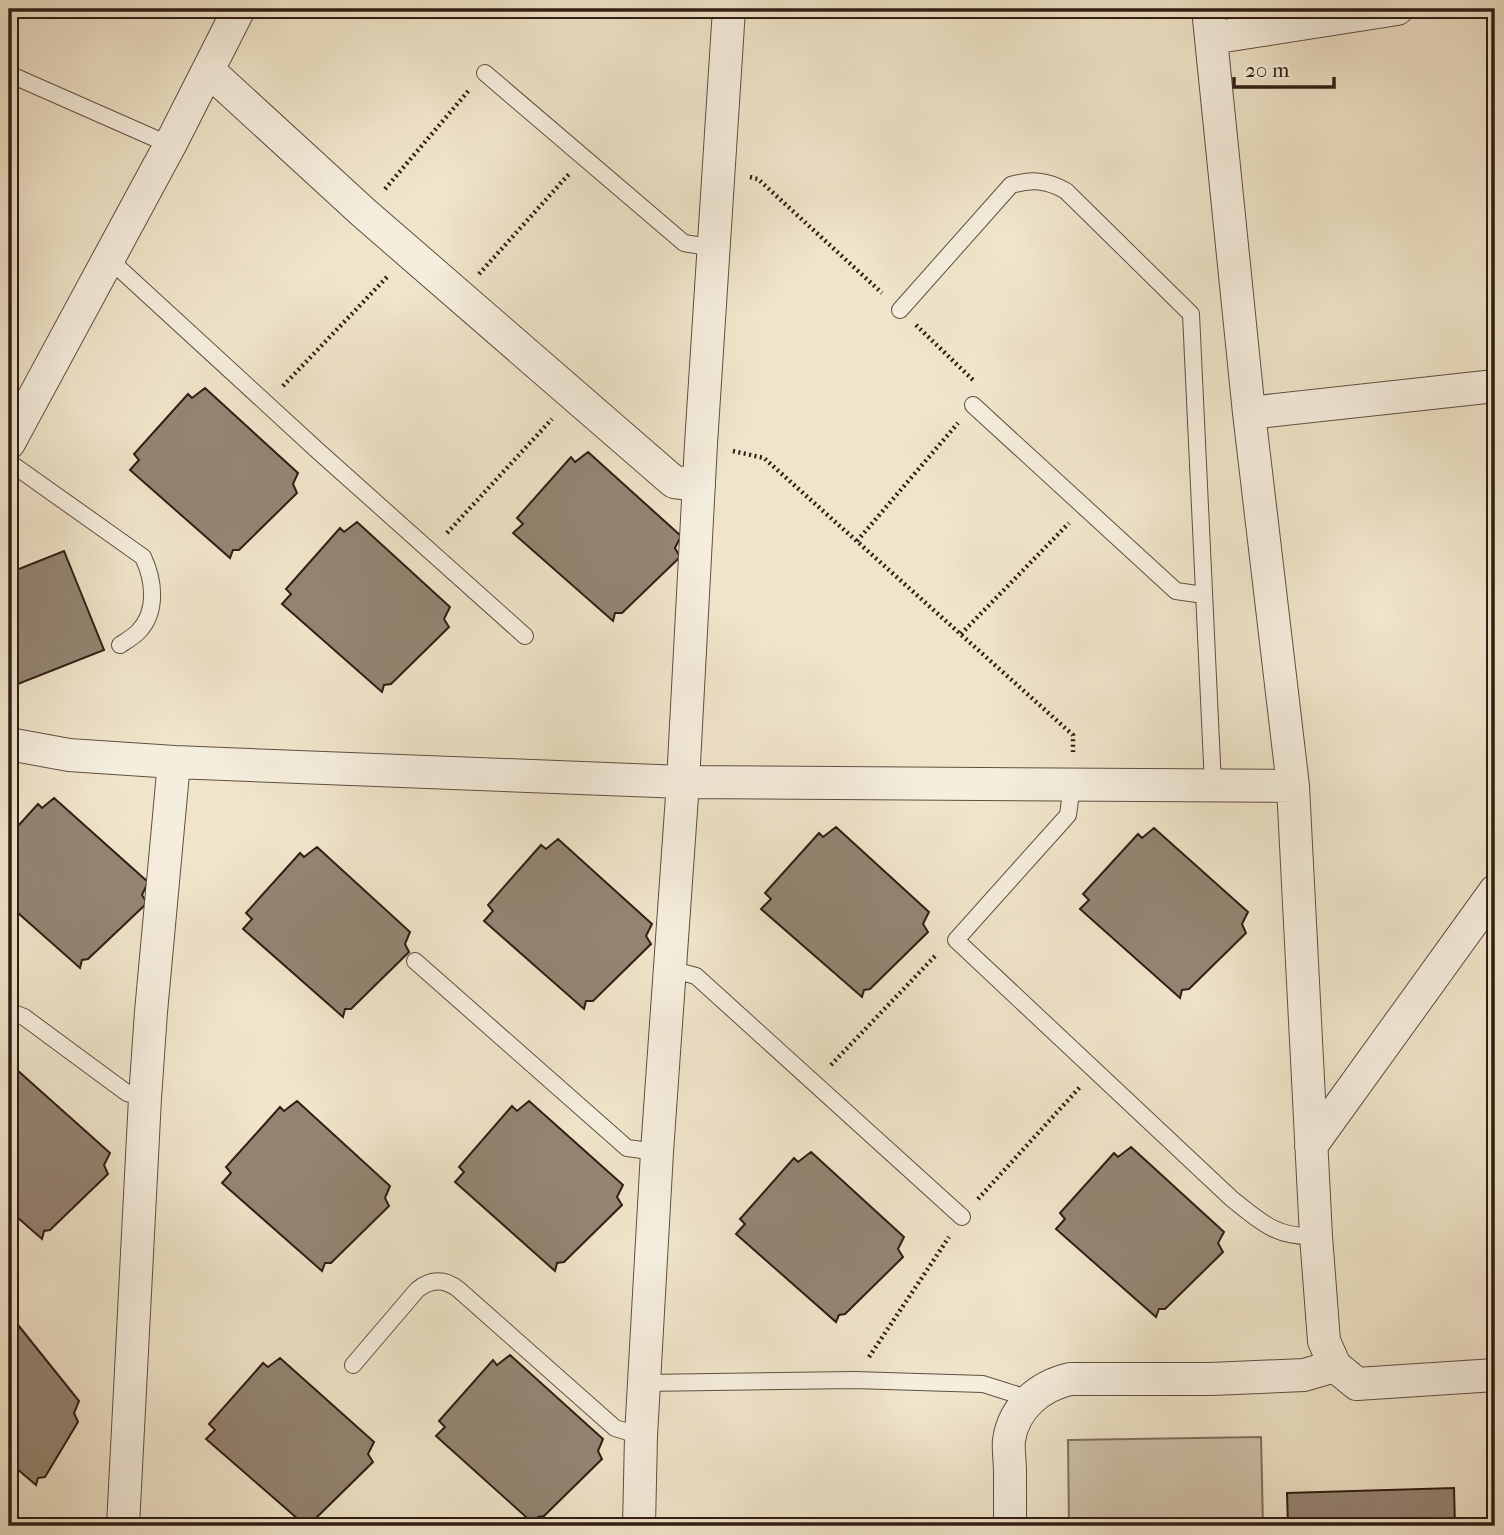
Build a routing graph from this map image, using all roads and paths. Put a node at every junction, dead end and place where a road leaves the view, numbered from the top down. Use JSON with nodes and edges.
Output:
{"nodes":[{"id":1,"x":239,"y":9,"type":"edge"},
{"id":2,"x":729,"y":9,"type":"edge"},
{"id":3,"x":1397,"y":9,"type":"edge"},
{"id":4,"x":1210,"y":23,"type":"edge"},
{"id":5,"x":208,"y":70,"type":"junction"},
{"id":6,"x":485,"y":73,"type":"joint"},
{"id":7,"x":9,"y":74,"type":"edge"},
{"id":8,"x":170,"y":145,"type":"junction"},
{"id":9,"x":584,"y":158,"type":"junction"},
{"id":10,"x":719,"y":166,"type":"junction"},
{"id":11,"x":364,"y":213,"type":"junction"},
{"id":12,"x":714,"y":248,"type":"junction"},
{"id":13,"x":410,"y":253,"type":"junction"},
{"id":14,"x":109,"y":259,"type":"junction"},
{"id":15,"x":459,"y":295,"type":"junction"},
{"id":16,"x":900,"y":310,"type":"junction"},
{"id":17,"x":1495,"y":386,"type":"edge"},
{"id":18,"x":574,"y":395,"type":"junction"},
{"id":19,"x":266,"y":403,"type":"junction"},
{"id":20,"x":973,"y":405,"type":"junction"},
{"id":21,"x":1249,"y":413,"type":"junction"},
{"id":22,"x":9,"y":443,"type":"edge"},
{"id":23,"x":702,"y":444,"type":"junction"},
{"id":24,"x":9,"y":462,"type":"edge"},
{"id":25,"x":699,"y":485,"type":"junction"},
{"id":26,"x":1085,"y":507,"type":"junction"},
{"id":27,"x":857,"y":541,"type":"junction"},
{"id":28,"x":430,"y":551,"type":"junction"},
{"id":29,"x":1204,"y":595,"type":"junction"},
{"id":30,"x":961,"y":634,"type":"junction"},
{"id":31,"x":525,"y":636,"type":"dead end"},
{"id":32,"x":120,"y":645,"type":"dead end"},
{"id":33,"x":9,"y":744,"type":"edge"},
{"id":34,"x":174,"y":762,"type":"junction"},
{"id":35,"x":683,"y":782,"type":"junction"},
{"id":36,"x":1072,"y":785,"type":"junction"},
{"id":37,"x":1213,"y":785,"type":"junction"},
{"id":38,"x":1293,"y":786,"type":"junction"},
{"id":39,"x":1495,"y":891,"type":"edge"},
{"id":40,"x":1495,"y":936,"type":"edge"},
{"id":41,"x":1463,"y":937,"type":"junction"},
{"id":42,"x":956,"y":940,"type":"junction"},
{"id":43,"x":415,"y":961,"type":"dead end"},
{"id":44,"x":670,"y":969,"type":"junction"},
{"id":45,"x":9,"y":1011,"type":"edge"},
{"id":46,"x":814,"y":1083,"type":"junction"},
{"id":47,"x":145,"y":1098,"type":"junction"},
{"id":48,"x":1311,"y":1146,"type":"junction"},
{"id":49,"x":657,"y":1152,"type":"junction"},
{"id":50,"x":962,"y":1217,"type":"dead end"},
{"id":51,"x":1316,"y":1236,"type":"junction"},
{"id":52,"x":353,"y":1366,"type":"dead end"},
{"id":53,"x":1335,"y":1366,"type":"junction"},
{"id":54,"x":1495,"y":1375,"type":"edge"},
{"id":55,"x":644,"y":1383,"type":"junction"},
{"id":56,"x":1030,"y":1399,"type":"junction"},
{"id":57,"x":641,"y":1436,"type":"junction"},
{"id":58,"x":123,"y":1526,"type":"edge"},
{"id":59,"x":639,"y":1526,"type":"edge"},
{"id":60,"x":1010,"y":1526,"type":"edge"}],
"edges":[{"from":1,"to":5,"type":"street"},
{"from":2,"to":10,"type":"street"},
{"from":3,"to":4,"type":"street"},
{"from":4,"to":21,"type":"street"},
{"from":5,"to":8,"type":"street"},
{"from":5,"to":11,"type":"street"},
{"from":6,"to":9,"type":"lane"},
{"from":6,"to":11,"type":"path"},
{"from":7,"to":8,"type":"lane"},
{"from":8,"to":14,"type":"street"},
{"from":9,"to":12,"type":"lane"},
{"from":9,"to":15,"type":"path"},
{"from":10,"to":12,"type":"street"},
{"from":10,"to":16,"type":"path"},
{"from":11,"to":13,"type":"street"},
{"from":12,"to":23,"type":"street"},
{"from":13,"to":15,"type":"street"},
{"from":13,"to":19,"type":"path"},
{"from":14,"to":19,"type":"lane"},
{"from":14,"to":22,"type":"street"},
{"from":15,"to":18,"type":"street"},
{"from":16,"to":20,"type":"path"},
{"from":16,"to":29,"type":"lane"},
{"from":17,"to":21,"type":"street"},
{"from":18,"to":25,"type":"street"},
{"from":18,"to":28,"type":"path"},
{"from":19,"to":28,"type":"lane"},
{"from":20,"to":26,"type":"lane"},
{"from":20,"to":27,"type":"path"},
{"from":21,"to":38,"type":"street"},
{"from":23,"to":25,"type":"street"},
{"from":23,"to":27,"type":"path"},
{"from":24,"to":32,"type":"lane"},
{"from":25,"to":35,"type":"street"},
{"from":26,"to":29,"type":"lane"},
{"from":26,"to":30,"type":"path"},
{"from":27,"to":30,"type":"path"},
{"from":28,"to":31,"type":"lane"},
{"from":29,"to":37,"type":"lane"},
{"from":30,"to":36,"type":"path"},
{"from":33,"to":34,"type":"street"},
{"from":34,"to":35,"type":"street"},
{"from":34,"to":47,"type":"street"},
{"from":35,"to":36,"type":"street"},
{"from":35,"to":44,"type":"street"},
{"from":36,"to":37,"type":"street"},
{"from":36,"to":42,"type":"lane"},
{"from":37,"to":38,"type":"street"},
{"from":38,"to":48,"type":"street"},
{"from":39,"to":41,"type":"street"},
{"from":40,"to":41,"type":"street"},
{"from":41,"to":48,"type":"street"},
{"from":42,"to":46,"type":"path"},
{"from":42,"to":51,"type":"lane"},
{"from":43,"to":49,"type":"lane"},
{"from":44,"to":46,"type":"lane"},
{"from":44,"to":49,"type":"street"},
{"from":45,"to":47,"type":"lane"},
{"from":46,"to":50,"type":"lane"},
{"from":47,"to":58,"type":"street"},
{"from":48,"to":51,"type":"street"},
{"from":49,"to":55,"type":"street"},
{"from":51,"to":53,"type":"street"},
{"from":52,"to":57,"type":"lane"},
{"from":53,"to":54,"type":"street"},
{"from":53,"to":56,"type":"street"},
{"from":55,"to":56,"type":"lane"},
{"from":55,"to":57,"type":"street"},
{"from":56,"to":60,"type":"street"},
{"from":57,"to":59,"type":"street"}]}
